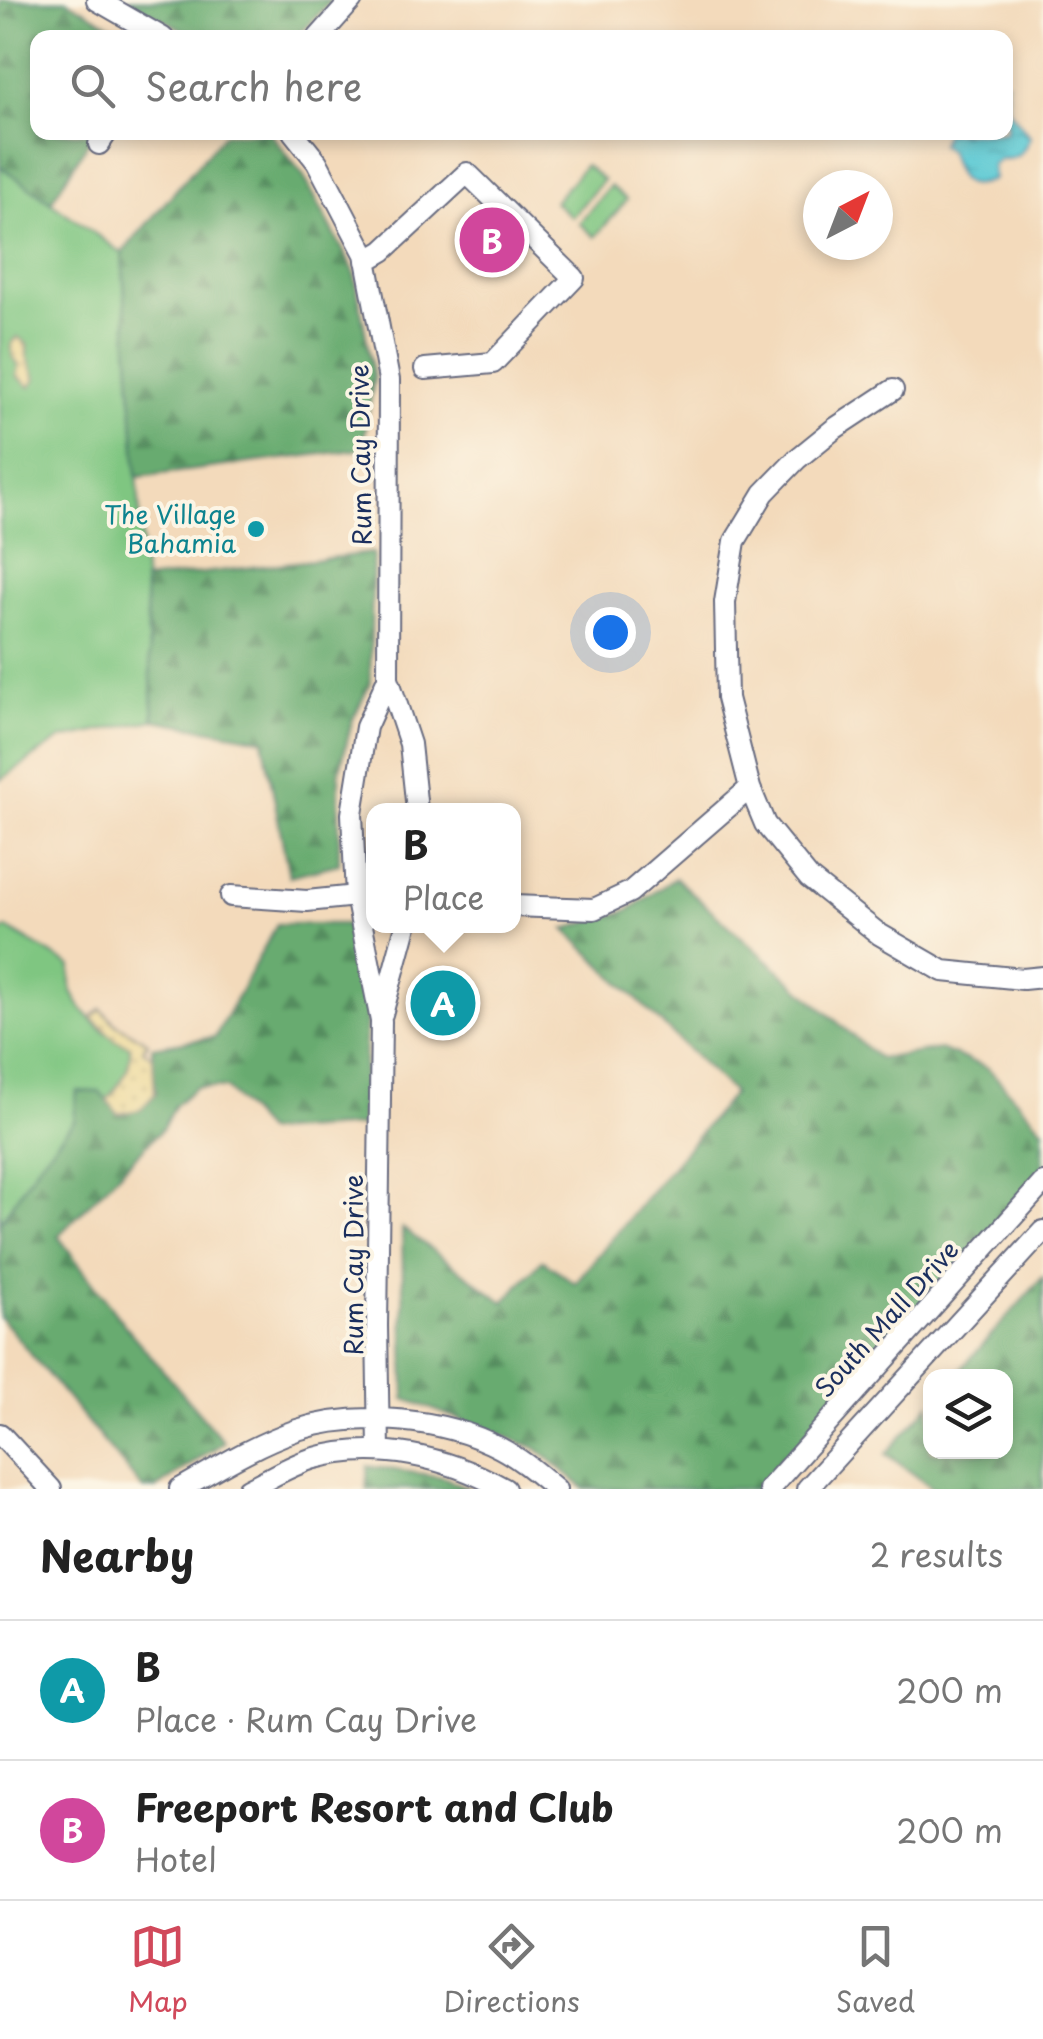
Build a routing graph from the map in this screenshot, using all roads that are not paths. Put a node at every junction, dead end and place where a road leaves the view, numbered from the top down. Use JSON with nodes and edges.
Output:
{"nodes":[{"id":1,"x":97,"y":0,"type":"edge"},
{"id":2,"x":352,"y":0,"type":"edge"},
{"id":3,"x":148,"y":30,"type":"edge"},
{"id":4,"x":325,"y":30,"type":"edge"},
{"id":5,"x":300,"y":140,"type":"edge"},
{"id":6,"x":366,"y":261,"type":"junction"},
{"id":7,"x":425,"y":369,"type":"dead end"},
{"id":8,"x":892,"y":390,"type":"dead end"},
{"id":9,"x":388,"y":678,"type":"junction"},
{"id":10,"x":750,"y":788,"type":"junction"},
{"id":11,"x":416,"y":803,"type":"edge"},
{"id":12,"x":231,"y":896,"type":"dead end"},
{"id":13,"x":364,"y":897,"type":"edge"},
{"id":14,"x":521,"y":906,"type":"edge"},
{"id":15,"x":369,"y":933,"type":"edge"},
{"id":16,"x":404,"y":933,"type":"edge"},
{"id":17,"x":1043,"y":978,"type":"edge"},
{"id":18,"x":380,"y":1020,"type":"junction"},
{"id":19,"x":1043,"y":1182,"type":"edge"},
{"id":20,"x":1043,"y":1231,"type":"edge"},
{"id":21,"x":379,"y":1421,"type":"junction"},
{"id":22,"x":0,"y":1434,"type":"edge"},
{"id":23,"x":379,"y":1450,"type":"junction"},
{"id":24,"x":777,"y":1486,"type":"edge"},
{"id":25,"x":52,"y":1489,"type":"edge"},
{"id":26,"x":180,"y":1489,"type":"edge"},
{"id":27,"x":248,"y":1489,"type":"edge"},
{"id":28,"x":505,"y":1489,"type":"edge"},
{"id":29,"x":556,"y":1489,"type":"edge"},
{"id":30,"x":807,"y":1489,"type":"edge"}],
"edges":[{"from":1,"to":3,"type":"street"},
{"from":2,"to":4,"type":"street"},
{"from":5,"to":6,"type":"street","name":"Rum Cay Drive"},
{"from":6,"to":7,"type":"street"},
{"from":6,"to":9,"type":"street","name":"Rum Cay Drive"},
{"from":8,"to":10,"type":"street"},
{"from":9,"to":11,"type":"street","name":"Rum Cay Drive"},
{"from":9,"to":13,"type":"street","name":"Rum Cay Drive"},
{"from":10,"to":14,"type":"street"},
{"from":10,"to":17,"type":"street"},
{"from":12,"to":13,"type":"street"},
{"from":15,"to":18,"type":"street","name":"Rum Cay Drive"},
{"from":16,"to":18,"type":"street","name":"Rum Cay Drive"},
{"from":18,"to":21,"type":"street","name":"Rum Cay Drive"},
{"from":19,"to":24,"type":"street","name":"South Mall Drive"},
{"from":20,"to":30,"type":"street"},
{"from":21,"to":23,"type":"street","name":"Rum Cay Drive"},
{"from":21,"to":26,"type":"street"},
{"from":21,"to":29,"type":"street"},
{"from":22,"to":25,"type":"street"},
{"from":23,"to":27,"type":"street"},
{"from":23,"to":28,"type":"street"}]}
